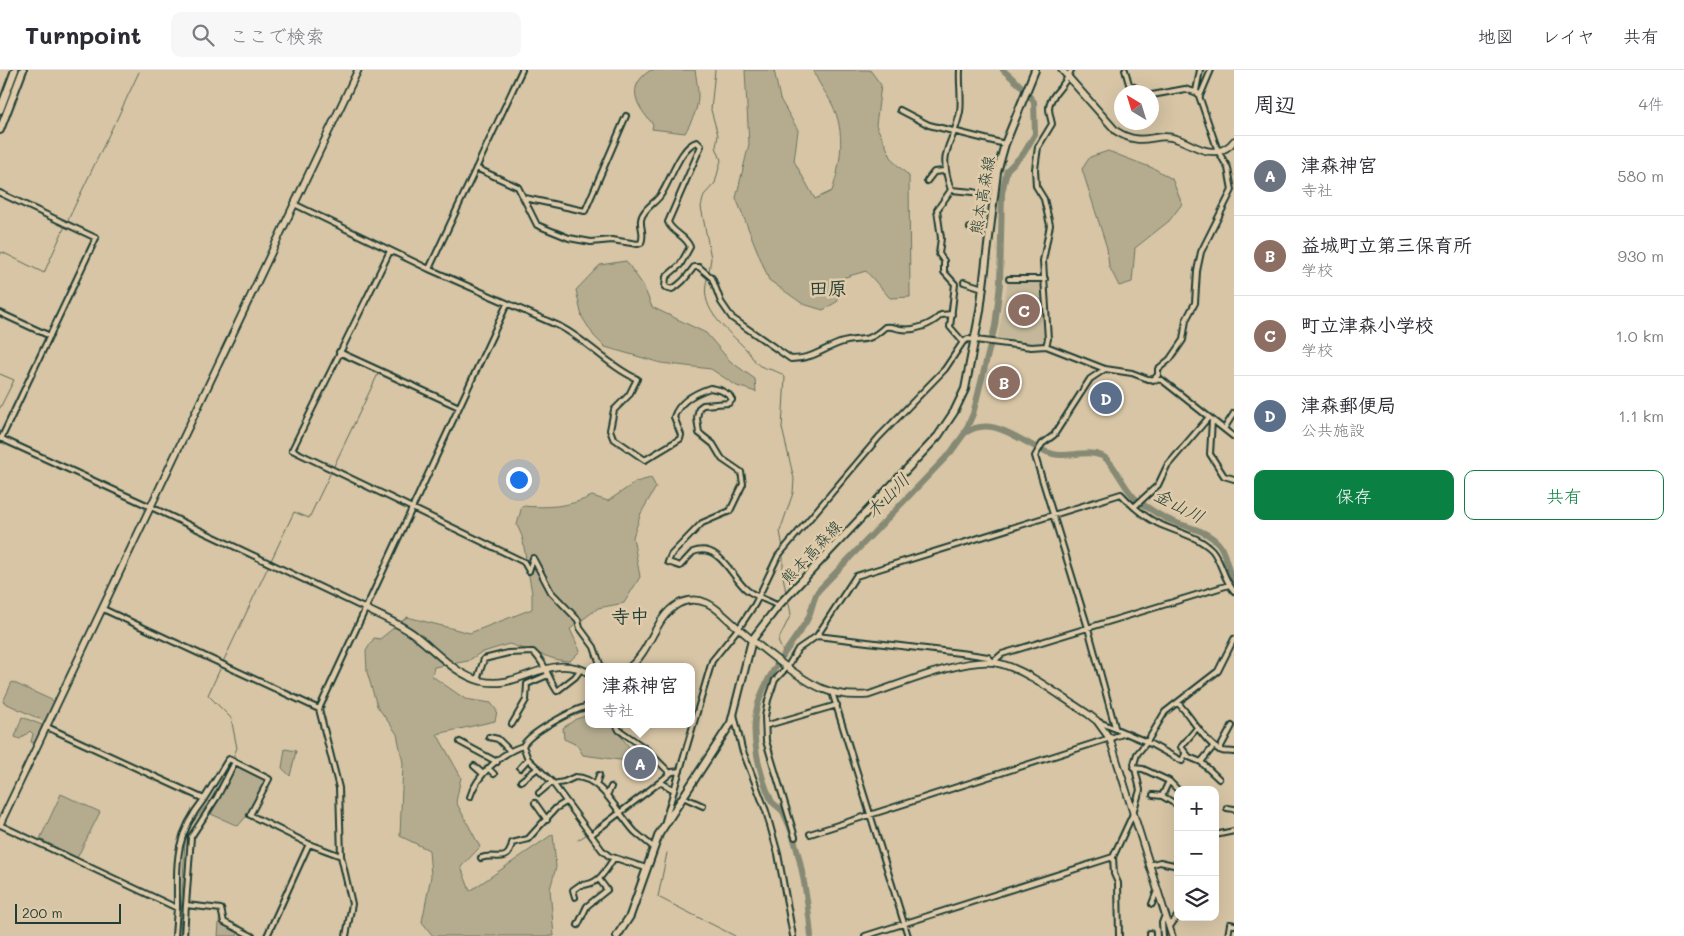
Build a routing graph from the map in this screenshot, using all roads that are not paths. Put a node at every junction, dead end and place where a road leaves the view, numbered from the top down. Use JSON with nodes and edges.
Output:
{"nodes":[{"id":1,"x":15,"y":70,"type":"edge"},
{"id":2,"x":23,"y":70,"type":"edge"},
{"id":3,"x":358,"y":70,"type":"edge"},
{"id":4,"x":522,"y":70,"type":"edge"},
{"id":5,"x":960,"y":70,"type":"edge"},
{"id":6,"x":1035,"y":70,"type":"edge"},
{"id":7,"x":1062,"y":70,"type":"edge"},
{"id":8,"x":1071,"y":70,"type":"edge"},
{"id":9,"x":1125,"y":70,"type":"edge"},
{"id":10,"x":1200,"y":70,"type":"edge"},
{"id":11,"x":1211,"y":70,"type":"edge"},
{"id":12,"x":1068,"y":78,"type":"junction"},
{"id":13,"x":1131,"y":85,"type":"edge"},
{"id":14,"x":1196,"y":91,"type":"junction"},
{"id":15,"x":1159,"y":93,"type":"edge"},
{"id":16,"x":1200,"y":96,"type":"junction"},
{"id":17,"x":0,"y":110,"type":"edge"},
{"id":18,"x":900,"y":110,"type":"dead end"},
{"id":19,"x":626,"y":116,"type":"dead end"},
{"id":20,"x":0,"y":130,"type":"edge"},
{"id":21,"x":955,"y":131,"type":"junction"},
{"id":22,"x":1234,"y":141,"type":"edge"},
{"id":23,"x":1005,"y":144,"type":"junction"},
{"id":24,"x":1218,"y":152,"type":"junction"},
{"id":25,"x":476,"y":168,"type":"junction"},
{"id":26,"x":944,"y":170,"type":"junction"},
{"id":27,"x":927,"y":182,"type":"dead end"},
{"id":28,"x":951,"y":190,"type":"junction"},
{"id":29,"x":0,"y":193,"type":"edge"},
{"id":30,"x":993,"y":197,"type":"junction"},
{"id":31,"x":525,"y":198,"type":"junction"},
{"id":32,"x":294,"y":204,"type":"junction"},
{"id":33,"x":970,"y":228,"type":"dead end"},
{"id":34,"x":989,"y":233,"type":"junction"},
{"id":35,"x":390,"y":251,"type":"junction"},
{"id":36,"x":429,"y":270,"type":"junction"},
{"id":37,"x":1045,"y":279,"type":"junction"},
{"id":38,"x":1009,"y":280,"type":"dead end"},
{"id":39,"x":964,"y":282,"type":"dead end"},
{"id":40,"x":983,"y":288,"type":"junction"},
{"id":41,"x":507,"y":304,"type":"junction"},
{"id":42,"x":0,"y":313,"type":"edge"},
{"id":43,"x":952,"y":314,"type":"junction"},
{"id":44,"x":50,"y":336,"type":"junction"},
{"id":45,"x":976,"y":340,"type":"junction"},
{"id":46,"x":963,"y":342,"type":"junction"},
{"id":47,"x":1046,"y":346,"type":"junction"},
{"id":48,"x":339,"y":352,"type":"junction"},
{"id":49,"x":1105,"y":369,"type":"junction"},
{"id":50,"x":1153,"y":380,"type":"junction"},
{"id":51,"x":459,"y":407,"type":"junction"},
{"id":52,"x":1234,"y":413,"type":"edge"},
{"id":53,"x":1210,"y":418,"type":"junction"},
{"id":54,"x":1224,"y":429,"type":"junction"},
{"id":55,"x":1234,"y":437,"type":"edge"},
{"id":56,"x":1,"y":438,"type":"edge"},
{"id":57,"x":1234,"y":479,"type":"edge"},
{"id":58,"x":1134,"y":506,"type":"junction"},
{"id":59,"x":151,"y":507,"type":"junction"},
{"id":60,"x":411,"y":508,"type":"junction"},
{"id":61,"x":1052,"y":515,"type":"junction"},
{"id":62,"x":1229,"y":584,"type":"junction"},
{"id":63,"x":1234,"y":591,"type":"edge"},
{"id":64,"x":760,"y":595,"type":"junction"},
{"id":65,"x":778,"y":606,"type":"junction"},
{"id":66,"x":364,"y":608,"type":"junction"},
{"id":67,"x":103,"y":609,"type":"junction"},
{"id":68,"x":741,"y":625,"type":"dead end"},
{"id":69,"x":1088,"y":628,"type":"junction"},
{"id":70,"x":737,"y":630,"type":"dead end"},
{"id":71,"x":817,"y":636,"type":"junction"},
{"id":72,"x":1234,"y":638,"type":"edge"},
{"id":73,"x":752,"y":640,"type":"junction"},
{"id":74,"x":993,"y":662,"type":"junction"},
{"id":75,"x":600,"y":663,"type":"edge"},
{"id":76,"x":634,"y":663,"type":"edge"},
{"id":77,"x":787,"y":665,"type":"junction"},
{"id":78,"x":544,"y":668,"type":"junction"},
{"id":79,"x":581,"y":669,"type":"junction"},
{"id":80,"x":585,"y":671,"type":"edge"},
{"id":81,"x":548,"y":675,"type":"junction"},
{"id":82,"x":477,"y":680,"type":"junction"},
{"id":83,"x":832,"y":692,"type":"junction"},
{"id":84,"x":1178,"y":703,"type":"junction"},
{"id":85,"x":837,"y":705,"type":"junction"},
{"id":86,"x":585,"y":708,"type":"edge"},
{"id":87,"x":319,"y":709,"type":"junction"},
{"id":88,"x":734,"y":713,"type":"junction"},
{"id":89,"x":695,"y":719,"type":"edge"},
{"id":90,"x":1097,"y":721,"type":"junction"},
{"id":91,"x":512,"y":724,"type":"dead end"},
{"id":92,"x":47,"y":726,"type":"junction"},
{"id":93,"x":768,"y":726,"type":"dead end"},
{"id":94,"x":1232,"y":726,"type":"dead end"},
{"id":95,"x":1115,"y":727,"type":"junction"},
{"id":96,"x":618,"y":728,"type":"edge"},
{"id":97,"x":693,"y":728,"type":"edge"},
{"id":98,"x":1197,"y":728,"type":"junction"},
{"id":99,"x":1126,"y":733,"type":"junction"},
{"id":100,"x":489,"y":737,"type":"dead end"},
{"id":101,"x":1110,"y":739,"type":"junction"},
{"id":102,"x":460,"y":742,"type":"dead end"},
{"id":103,"x":1147,"y":742,"type":"junction"},
{"id":104,"x":523,"y":746,"type":"junction"},
{"id":105,"x":1213,"y":746,"type":"junction"},
{"id":106,"x":1220,"y":750,"type":"junction"},
{"id":107,"x":510,"y":751,"type":"junction"},
{"id":108,"x":1234,"y":752,"type":"edge"},
{"id":109,"x":1185,"y":754,"type":"junction"},
{"id":110,"x":528,"y":758,"type":"junction"},
{"id":111,"x":233,"y":761,"type":"junction"},
{"id":112,"x":497,"y":762,"type":"junction"},
{"id":113,"x":1200,"y":762,"type":"junction"},
{"id":114,"x":474,"y":766,"type":"dead end"},
{"id":115,"x":538,"y":766,"type":"junction"},
{"id":116,"x":488,"y":768,"type":"junction"},
{"id":117,"x":520,"y":768,"type":"dead end"},
{"id":118,"x":1134,"y":768,"type":"junction"},
{"id":119,"x":680,"y":771,"type":"junction"},
{"id":120,"x":482,"y":773,"type":"junction"},
{"id":121,"x":670,"y":773,"type":"junction"},
{"id":122,"x":494,"y":774,"type":"dead end"},
{"id":123,"x":565,"y":774,"type":"dead end"},
{"id":124,"x":599,"y":775,"type":"dead end"},
{"id":125,"x":569,"y":778,"type":"junction"},
{"id":126,"x":1219,"y":779,"type":"dead end"},
{"id":127,"x":521,"y":781,"type":"dead end"},
{"id":128,"x":1169,"y":781,"type":"junction"},
{"id":129,"x":660,"y":782,"type":"junction"},
{"id":130,"x":553,"y":783,"type":"junction"},
{"id":131,"x":596,"y":784,"type":"junction"},
{"id":132,"x":1174,"y":786,"type":"edge"},
{"id":133,"x":611,"y":787,"type":"dead end"},
{"id":134,"x":674,"y":790,"type":"junction"},
{"id":135,"x":601,"y":791,"type":"junction"},
{"id":136,"x":538,"y":793,"type":"dead end"},
{"id":137,"x":607,"y":795,"type":"junction"},
{"id":138,"x":1153,"y":795,"type":"dead end"},
{"id":139,"x":597,"y":796,"type":"dead end"},
{"id":140,"x":1162,"y":796,"type":"junction"},
{"id":141,"x":470,"y":797,"type":"dead end"},
{"id":142,"x":683,"y":797,"type":"junction"},
{"id":143,"x":204,"y":799,"type":"junction"},
{"id":144,"x":566,"y":802,"type":"junction"},
{"id":145,"x":534,"y":803,"type":"dead end"},
{"id":146,"x":1174,"y":803,"type":"dead end"},
{"id":147,"x":703,"y":806,"type":"dead end"},
{"id":148,"x":1227,"y":808,"type":"dead end"},
{"id":149,"x":1133,"y":809,"type":"junction"},
{"id":150,"x":1234,"y":810,"type":"edge"},
{"id":151,"x":620,"y":812,"type":"junction"},
{"id":152,"x":871,"y":816,"type":"junction"},
{"id":153,"x":547,"y":820,"type":"junction"},
{"id":154,"x":0,"y":824,"type":"edge"},
{"id":155,"x":662,"y":830,"type":"junction"},
{"id":156,"x":1234,"y":831,"type":"edge"},
{"id":157,"x":592,"y":834,"type":"junction"},
{"id":158,"x":810,"y":834,"type":"dead end"},
{"id":159,"x":1219,"y":834,"type":"edge"},
{"id":160,"x":1234,"y":836,"type":"edge"},
{"id":161,"x":795,"y":837,"type":"dead end"},
{"id":162,"x":309,"y":844,"type":"junction"},
{"id":163,"x":653,"y":848,"type":"junction"},
{"id":164,"x":341,"y":856,"type":"junction"},
{"id":165,"x":481,"y":858,"type":"dead end"},
{"id":166,"x":614,"y":858,"type":"junction"},
{"id":167,"x":1113,"y":858,"type":"junction"},
{"id":168,"x":1149,"y":865,"type":"junction"},
{"id":169,"x":1174,"y":865,"type":"edge"},
{"id":170,"x":646,"y":868,"type":"junction"},
{"id":171,"x":599,"y":879,"type":"junction"},
{"id":172,"x":1157,"y":891,"type":"junction"},
{"id":173,"x":575,"y":897,"type":"dead end"},
{"id":174,"x":1152,"y":904,"type":"dead end"},
{"id":175,"x":186,"y":905,"type":"junction"},
{"id":176,"x":177,"y":908,"type":"junction"},
{"id":177,"x":1165,"y":914,"type":"junction"},
{"id":178,"x":1174,"y":921,"type":"edge"},
{"id":179,"x":904,"y":923,"type":"junction"},
{"id":180,"x":578,"y":925,"type":"dead end"},
{"id":181,"x":1234,"y":925,"type":"edge"},
{"id":182,"x":1169,"y":928,"type":"junction"},
{"id":183,"x":174,"y":936,"type":"edge"},
{"id":184,"x":184,"y":936,"type":"edge"},
{"id":185,"x":252,"y":936,"type":"edge"},
{"id":186,"x":267,"y":936,"type":"edge"},
{"id":187,"x":346,"y":936,"type":"edge"},
{"id":188,"x":617,"y":936,"type":"edge"},
{"id":189,"x":793,"y":936,"type":"edge"},
{"id":190,"x":865,"y":936,"type":"edge"},
{"id":191,"x":908,"y":936,"type":"edge"},
{"id":192,"x":1119,"y":936,"type":"edge"},
{"id":193,"x":1163,"y":936,"type":"edge"},
{"id":194,"x":1172,"y":936,"type":"edge"},
{"id":195,"x":1228,"y":936,"type":"edge"}],
"edges":[{"from":1,"to":17,"type":"main road"},
{"from":2,"to":20,"type":"main road"},
{"from":3,"to":32,"type":"street"},
{"from":4,"to":25,"type":"street"},
{"from":5,"to":21,"type":"street"},
{"from":6,"to":23,"type":"main road","name":"熊本高森線"},
{"from":7,"to":12,"type":"street"},
{"from":8,"to":12,"type":"street"},
{"from":9,"to":13,"type":"street"},
{"from":10,"to":14,"type":"street"},
{"from":11,"to":16,"type":"street"},
{"from":12,"to":24,"type":"street"},
{"from":12,"to":37,"type":"street"},
{"from":14,"to":15,"type":"street"},
{"from":14,"to":16,"type":"street"},
{"from":16,"to":24,"type":"street"},
{"from":18,"to":21,"type":"street"},
{"from":19,"to":31,"type":"street"},
{"from":21,"to":23,"type":"street"},
{"from":21,"to":26,"type":"street"},
{"from":22,"to":24,"type":"street"},
{"from":23,"to":30,"type":"main road","name":"熊本高森線"},
{"from":24,"to":50,"type":"street"},
{"from":25,"to":31,"type":"street"},
{"from":25,"to":36,"type":"street"},
{"from":26,"to":27,"type":"street"},
{"from":26,"to":28,"type":"street"},
{"from":28,"to":30,"type":"street"},
{"from":28,"to":43,"type":"street"},
{"from":29,"to":44,"type":"street"},
{"from":30,"to":34,"type":"main road","name":"熊本高森線"},
{"from":31,"to":43,"type":"street"},
{"from":32,"to":35,"type":"street"},
{"from":32,"to":59,"type":"street"},
{"from":33,"to":34,"type":"street"},
{"from":34,"to":40,"type":"main road","name":"熊本高森線"},
{"from":35,"to":36,"type":"street"},
{"from":35,"to":48,"type":"street"},
{"from":36,"to":41,"type":"street"},
{"from":37,"to":38,"type":"street"},
{"from":37,"to":47,"type":"street"},
{"from":39,"to":40,"type":"street"},
{"from":40,"to":45,"type":"main road","name":"熊本高森線"},
{"from":41,"to":51,"type":"street"},
{"from":41,"to":64,"type":"street"},
{"from":42,"to":44,"type":"street"},
{"from":43,"to":46,"type":"street"},
{"from":44,"to":56,"type":"street"},
{"from":45,"to":46,"type":"street"},
{"from":45,"to":47,"type":"street"},
{"from":45,"to":65,"type":"main road","name":"熊本高森線"},
{"from":46,"to":64,"type":"street"},
{"from":47,"to":49,"type":"street"},
{"from":48,"to":51,"type":"street"},
{"from":48,"to":60,"type":"street"},
{"from":49,"to":50,"type":"street"},
{"from":49,"to":61,"type":"street"},
{"from":50,"to":53,"type":"street"},
{"from":51,"to":60,"type":"street"},
{"from":52,"to":54,"type":"street"},
{"from":53,"to":54,"type":"street"},
{"from":53,"to":57,"type":"street"},
{"from":53,"to":58,"type":"street"},
{"from":54,"to":55,"type":"street"},
{"from":56,"to":59,"type":"street"},
{"from":58,"to":61,"type":"street"},
{"from":58,"to":62,"type":"street"},
{"from":59,"to":66,"type":"street"},
{"from":59,"to":67,"type":"street"},
{"from":60,"to":66,"type":"street"},
{"from":60,"to":75,"type":"street"},
{"from":61,"to":69,"type":"street"},
{"from":61,"to":71,"type":"street"},
{"from":62,"to":63,"type":"street"},
{"from":62,"to":69,"type":"street"},
{"from":64,"to":65,"type":"street"},
{"from":64,"to":68,"type":"street"},
{"from":65,"to":73,"type":"main road","name":"熊本高森線"},
{"from":66,"to":82,"type":"street"},
{"from":66,"to":87,"type":"street"},
{"from":67,"to":87,"type":"street"},
{"from":67,"to":92,"type":"street"},
{"from":69,"to":74,"type":"street"},
{"from":69,"to":95,"type":"street"},
{"from":70,"to":89,"type":"street"},
{"from":71,"to":74,"type":"street"},
{"from":71,"to":77,"type":"street"},
{"from":72,"to":84,"type":"street"},
{"from":73,"to":76,"type":"street"},
{"from":73,"to":77,"type":"street"},
{"from":73,"to":88,"type":"main road","name":"熊本高森線"},
{"from":74,"to":83,"type":"street"},
{"from":74,"to":90,"type":"street"},
{"from":77,"to":83,"type":"street"},
{"from":77,"to":161,"type":"street"},
{"from":78,"to":79,"type":"street"},
{"from":78,"to":81,"type":"street"},
{"from":78,"to":82,"type":"street"},
{"from":78,"to":82,"type":"street"},
{"from":79,"to":80,"type":"street"},
{"from":79,"to":81,"type":"street"},
{"from":81,"to":91,"type":"street"},
{"from":83,"to":85,"type":"street"},
{"from":84,"to":98,"type":"street"},
{"from":84,"to":103,"type":"street"},
{"from":85,"to":93,"type":"street"},
{"from":85,"to":152,"type":"street"},
{"from":86,"to":104,"type":"street"},
{"from":87,"to":164,"type":"street"},
{"from":88,"to":142,"type":"main road","name":"熊本高森線"},
{"from":88,"to":189,"type":"street"},
{"from":90,"to":95,"type":"street"},
{"from":90,"to":101,"type":"street"},
{"from":92,"to":143,"type":"street"},
{"from":92,"to":154,"type":"street"},
{"from":94,"to":106,"type":"street"},
{"from":95,"to":99,"type":"street"},
{"from":96,"to":121,"type":"street"},
{"from":97,"to":119,"type":"street"},
{"from":98,"to":105,"type":"street"},
{"from":98,"to":109,"type":"street"},
{"from":99,"to":101,"type":"street"},
{"from":99,"to":103,"type":"street"},
{"from":100,"to":107,"type":"street"},
{"from":101,"to":149,"type":"street"},
{"from":101,"to":152,"type":"street"},
{"from":102,"to":112,"type":"street"},
{"from":103,"to":109,"type":"street"},
{"from":103,"to":118,"type":"street"},
{"from":104,"to":107,"type":"street"},
{"from":104,"to":110,"type":"street"},
{"from":105,"to":106,"type":"street"},
{"from":105,"to":113,"type":"street"},
{"from":106,"to":108,"type":"street"},
{"from":107,"to":112,"type":"street"},
{"from":109,"to":113,"type":"street"},
{"from":110,"to":115,"type":"street"},
{"from":110,"to":117,"type":"street"},
{"from":111,"to":143,"type":"street"},
{"from":111,"to":162,"type":"street"},
{"from":111,"to":175,"type":"street"},
{"from":112,"to":116,"type":"street"},
{"from":113,"to":126,"type":"street"},
{"from":114,"to":120,"type":"street"},
{"from":115,"to":127,"type":"street"},
{"from":115,"to":130,"type":"street"},
{"from":116,"to":120,"type":"street"},
{"from":116,"to":122,"type":"street"},
{"from":118,"to":128,"type":"street"},
{"from":118,"to":149,"type":"street"},
{"from":119,"to":121,"type":"street"},
{"from":119,"to":134,"type":"street"},
{"from":120,"to":141,"type":"street"},
{"from":121,"to":129,"type":"street"},
{"from":123,"to":125,"type":"street"},
{"from":124,"to":131,"type":"street"},
{"from":125,"to":130,"type":"street"},
{"from":125,"to":131,"type":"street"},
{"from":128,"to":132,"type":"street"},
{"from":128,"to":140,"type":"street"},
{"from":129,"to":134,"type":"street"},
{"from":129,"to":151,"type":"street"},
{"from":130,"to":136,"type":"street"},
{"from":130,"to":144,"type":"street"},
{"from":131,"to":135,"type":"street"},
{"from":133,"to":137,"type":"street"},
{"from":134,"to":155,"type":"street"},
{"from":135,"to":137,"type":"street"},
{"from":135,"to":139,"type":"street"},
{"from":137,"to":151,"type":"street"},
{"from":138,"to":140,"type":"street"},
{"from":140,"to":146,"type":"street"},
{"from":142,"to":147,"type":"street"},
{"from":142,"to":155,"type":"main road","name":"熊本高森線"},
{"from":143,"to":176,"type":"street"},
{"from":144,"to":153,"type":"street"},
{"from":144,"to":157,"type":"street"},
{"from":145,"to":153,"type":"street"},
{"from":148,"to":150,"type":"street"},
{"from":149,"to":167,"type":"street"},
{"from":149,"to":168,"type":"street"},
{"from":151,"to":157,"type":"street"},
{"from":151,"to":163,"type":"street"},
{"from":152,"to":158,"type":"street"},
{"from":152,"to":179,"type":"street"},
{"from":153,"to":165,"type":"street"},
{"from":154,"to":176,"type":"street"},
{"from":155,"to":163,"type":"main road","name":"熊本高森線"},
{"from":156,"to":159,"type":"street"},
{"from":156,"to":160,"type":"street"},
{"from":157,"to":166,"type":"street"},
{"from":162,"to":164,"type":"street"},
{"from":162,"to":186,"type":"street"},
{"from":163,"to":170,"type":"main road","name":"熊本高森線"},
{"from":164,"to":187,"type":"street"},
{"from":166,"to":170,"type":"street"},
{"from":166,"to":171,"type":"street"},
{"from":167,"to":179,"type":"street"},
{"from":167,"to":192,"type":"street"},
{"from":168,"to":169,"type":"street"},
{"from":168,"to":172,"type":"street"},
{"from":170,"to":188,"type":"main road","name":"熊本高森線"},
{"from":171,"to":173,"type":"street"},
{"from":171,"to":180,"type":"street"},
{"from":172,"to":174,"type":"street"},
{"from":172,"to":177,"type":"street"},
{"from":175,"to":184,"type":"street"},
{"from":175,"to":185,"type":"street"},
{"from":176,"to":183,"type":"street"},
{"from":177,"to":182,"type":"street"},
{"from":177,"to":193,"type":"street"},
{"from":178,"to":182,"type":"street"},
{"from":179,"to":190,"type":"street"},
{"from":179,"to":191,"type":"street"},
{"from":181,"to":195,"type":"street"},
{"from":182,"to":194,"type":"street"}]}
